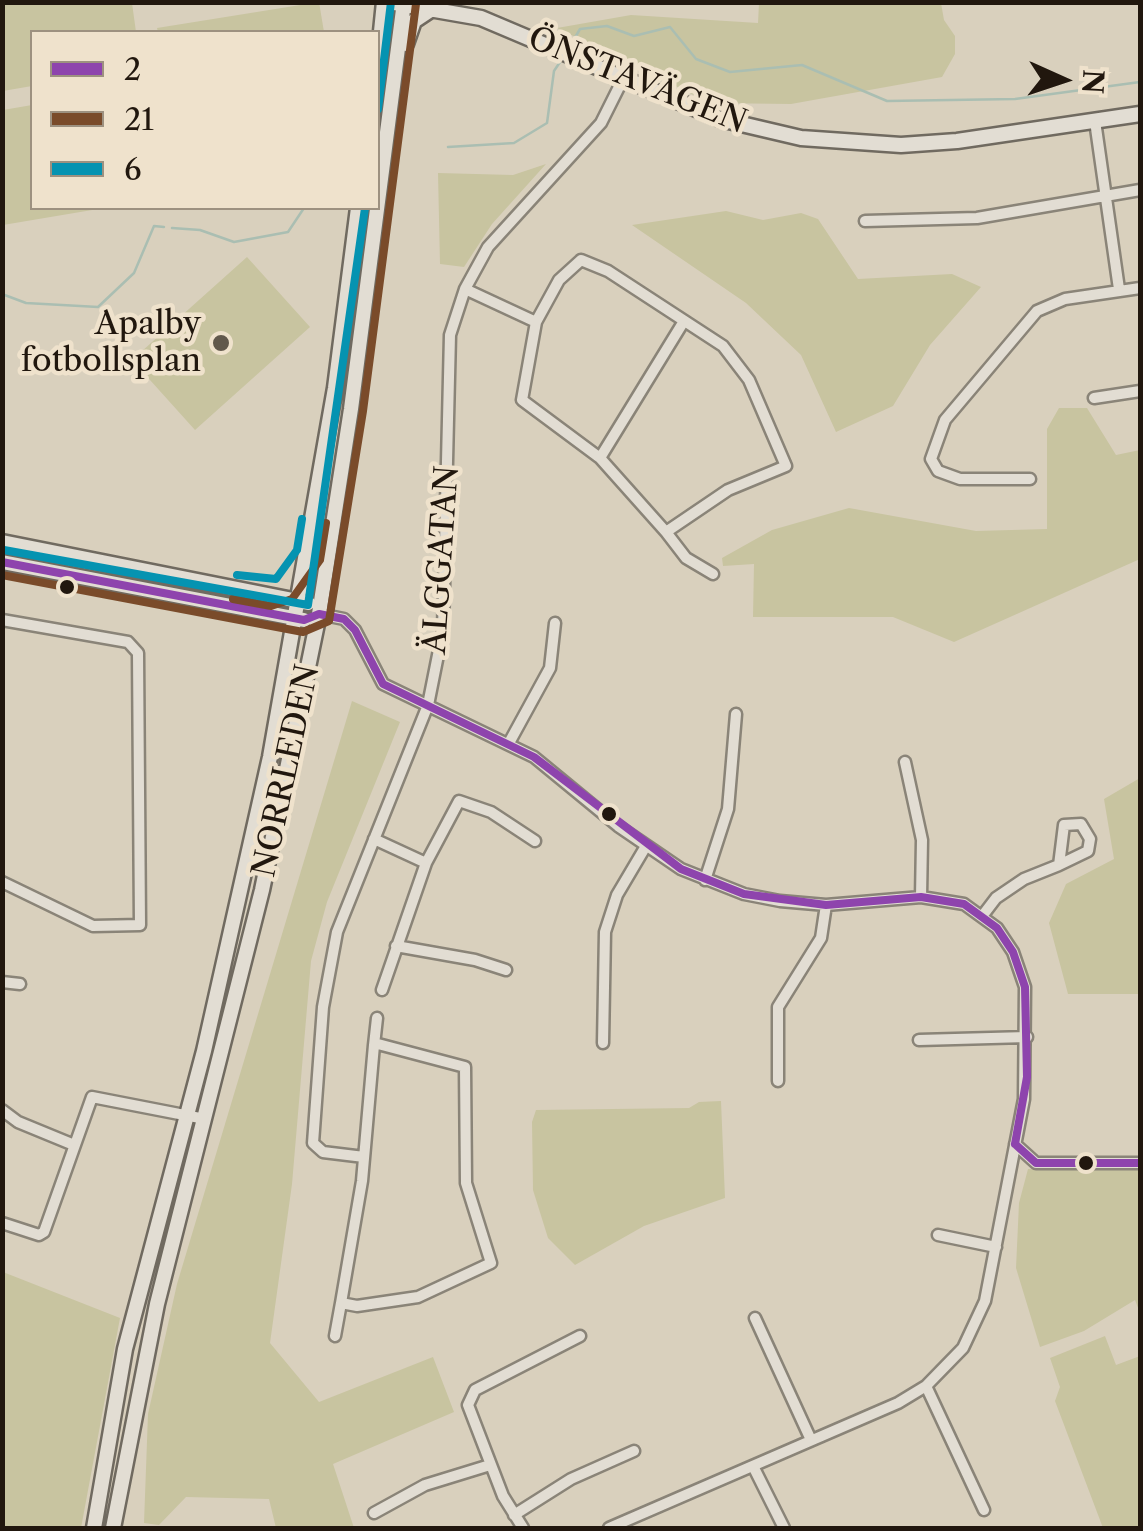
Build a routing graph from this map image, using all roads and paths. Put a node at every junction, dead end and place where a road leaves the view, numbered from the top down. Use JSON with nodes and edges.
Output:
{"nodes":[{"id":1,"x":395,"y":3,"type":"edge"},
{"id":2,"x":432,"y":4,"type":"edge"},
{"id":3,"x":380,"y":54,"type":"edge"},
{"id":4,"x":396,"y":68,"type":"junction"},
{"id":5,"x":623,"y":80,"type":"junction"},
{"id":6,"x":1140,"y":114,"type":"edge"},
{"id":7,"x":1095,"y":121,"type":"junction"},
{"id":8,"x":1140,"y":190,"type":"edge"},
{"id":9,"x":380,"y":192,"type":"edge"},
{"id":10,"x":1107,"y":195,"type":"junction"},
{"id":11,"x":358,"y":210,"type":"edge"},
{"id":12,"x":378,"y":210,"type":"edge"},
{"id":13,"x":865,"y":221,"type":"dead end"},
{"id":14,"x":1140,"y":288,"type":"edge"},
{"id":15,"x":464,"y":289,"type":"junction"},
{"id":16,"x":1119,"y":289,"type":"junction"},
{"id":17,"x":684,"y":321,"type":"junction"},
{"id":18,"x":536,"y":322,"type":"junction"},
{"id":19,"x":1140,"y":391,"type":"edge"},
{"id":20,"x":1094,"y":398,"type":"dead end"},
{"id":21,"x":600,"y":458,"type":"junction"},
{"id":22,"x":1030,"y":479,"type":"dead end"},
{"id":23,"x":666,"y":532,"type":"junction"},
{"id":24,"x":2,"y":542,"type":"edge"},
{"id":25,"x":308,"y":555,"type":"junction"},
{"id":26,"x":2,"y":562,"type":"edge"},
{"id":27,"x":713,"y":574,"type":"dead end"},
{"id":28,"x":272,"y":594,"type":"junction"},
{"id":29,"x":300,"y":600,"type":"junction"},
{"id":30,"x":266,"y":613,"type":"junction"},
{"id":31,"x":319,"y":614,"type":"junction"},
{"id":32,"x":297,"y":618,"type":"junction"},
{"id":33,"x":2,"y":620,"type":"edge"},
{"id":34,"x":554,"y":623,"type":"dead end"},
{"id":35,"x":292,"y":637,"type":"junction"},
{"id":36,"x":428,"y":705,"type":"junction"},
{"id":37,"x":736,"y":714,"type":"dead end"},
{"id":38,"x":509,"y":742,"type":"junction"},
{"id":39,"x":905,"y":762,"type":"dead end"},
{"id":40,"x":374,"y":839,"type":"junction"},
{"id":41,"x":535,"y":841,"type":"dead end"},
{"id":42,"x":646,"y":846,"type":"junction"},
{"id":43,"x":426,"y":863,"type":"junction"},
{"id":44,"x":1060,"y":865,"type":"dead end"},
{"id":45,"x":705,"y":880,"type":"junction"},
{"id":46,"x":2,"y":882,"type":"edge"},
{"id":47,"x":920,"y":897,"type":"junction"},
{"id":48,"x":826,"y":905,"type":"junction"},
{"id":49,"x":982,"y":915,"type":"junction"},
{"id":50,"x":396,"y":946,"type":"junction"},
{"id":51,"x":506,"y":970,"type":"dead end"},
{"id":52,"x":2,"y":982,"type":"edge"},
{"id":53,"x":20,"y":984,"type":"dead end"},
{"id":54,"x":382,"y":990,"type":"dead end"},
{"id":55,"x":377,"y":1018,"type":"dead end"},
{"id":56,"x":1027,"y":1037,"type":"junction"},
{"id":57,"x":919,"y":1040,"type":"dead end"},
{"id":58,"x":604,"y":1044,"type":"dead end"},
{"id":59,"x":374,"y":1045,"type":"junction"},
{"id":60,"x":778,"y":1081,"type":"dead end"},
{"id":61,"x":2,"y":1110,"type":"edge"},
{"id":62,"x":186,"y":1116,"type":"junction"},
{"id":63,"x":205,"y":1119,"type":"junction"},
{"id":64,"x":1015,"y":1144,"type":"junction"},
{"id":65,"x":74,"y":1145,"type":"junction"},
{"id":66,"x":364,"y":1157,"type":"junction"},
{"id":67,"x":1140,"y":1163,"type":"edge"},
{"id":68,"x":2,"y":1223,"type":"edge"},
{"id":69,"x":938,"y":1236,"type":"dead end"},
{"id":70,"x":996,"y":1247,"type":"junction"},
{"id":71,"x":341,"y":1303,"type":"junction"},
{"id":72,"x":755,"y":1318,"type":"dead end"},
{"id":73,"x":335,"y":1336,"type":"dead end"},
{"id":74,"x":580,"y":1336,"type":"dead end"},
{"id":75,"x":926,"y":1386,"type":"junction"},
{"id":76,"x":811,"y":1440,"type":"junction"},
{"id":77,"x":634,"y":1451,"type":"dead end"},
{"id":78,"x":490,"y":1465,"type":"junction"},
{"id":79,"x":754,"y":1466,"type":"junction"},
{"id":80,"x":984,"y":1510,"type":"dead end"},
{"id":81,"x":374,"y":1514,"type":"dead end"},
{"id":82,"x":514,"y":1515,"type":"junction"},
{"id":83,"x":94,"y":1528,"type":"edge"},
{"id":84,"x":113,"y":1528,"type":"edge"},
{"id":85,"x":523,"y":1528,"type":"edge"},
{"id":86,"x":609,"y":1528,"type":"edge"},
{"id":87,"x":784,"y":1528,"type":"edge"}],
"edges":[{"from":1,"to":2,"type":"main road","name":"ÖNSTAVÄGEN"},
{"from":1,"to":3,"type":"main road"},
{"from":1,"to":4,"type":"main road","name":"NORRLEDEN"},
{"from":2,"to":4,"type":"main road"},
{"from":2,"to":5,"type":"main road","name":"ÖNSTAVÄGEN"},
{"from":4,"to":9,"type":"main road","name":"NORRLEDEN"},
{"from":5,"to":7,"type":"main road","name":"ÖNSTAVÄGEN"},
{"from":5,"to":15,"type":"street","name":"ÄLGGATAN"},
{"from":6,"to":7,"type":"main road","name":"ÖNSTAVÄGEN"},
{"from":7,"to":10,"type":"street"},
{"from":8,"to":10,"type":"street"},
{"from":10,"to":13,"type":"street"},
{"from":10,"to":16,"type":"street"},
{"from":11,"to":25,"type":"main road","name":"NORRLEDEN"},
{"from":12,"to":31,"type":"main road","name":"NORRLEDEN"},
{"from":14,"to":16,"type":"street"},
{"from":15,"to":18,"type":"street"},
{"from":15,"to":36,"type":"street","name":"ÄLGGATAN"},
{"from":16,"to":22,"type":"street"},
{"from":17,"to":18,"type":"street"},
{"from":17,"to":21,"type":"street"},
{"from":17,"to":23,"type":"street"},
{"from":18,"to":21,"type":"street"},
{"from":19,"to":20,"type":"street"},
{"from":21,"to":23,"type":"street"},
{"from":23,"to":27,"type":"street"},
{"from":24,"to":28,"type":"main road"},
{"from":25,"to":28,"type":"main road"},
{"from":25,"to":29,"type":"main road","name":"NORRLEDEN"},
{"from":26,"to":30,"type":"main road"},
{"from":28,"to":29,"type":"main road"},
{"from":29,"to":31,"type":"main road"},
{"from":29,"to":32,"type":"main road","name":"NORRLEDEN"},
{"from":30,"to":32,"type":"main road"},
{"from":30,"to":35,"type":"main road"},
{"from":31,"to":32,"type":"main road"},
{"from":31,"to":36,"type":"street"},
{"from":31,"to":63,"type":"main road","name":"NORRLEDEN"},
{"from":32,"to":35,"type":"main road","name":"NORRLEDEN"},
{"from":33,"to":46,"type":"street"},
{"from":34,"to":38,"type":"street"},
{"from":35,"to":62,"type":"main road","name":"NORRLEDEN"},
{"from":36,"to":38,"type":"street"},
{"from":36,"to":40,"type":"street","name":"ÄLGGATAN"},
{"from":37,"to":45,"type":"street"},
{"from":38,"to":42,"type":"street"},
{"from":39,"to":47,"type":"street"},
{"from":40,"to":43,"type":"street"},
{"from":40,"to":66,"type":"street","name":"ÄLGGATAN"},
{"from":41,"to":43,"type":"street"},
{"from":42,"to":45,"type":"street"},
{"from":42,"to":58,"type":"street"},
{"from":43,"to":50,"type":"street"},
{"from":44,"to":49,"type":"street"},
{"from":45,"to":48,"type":"street"},
{"from":47,"to":48,"type":"street"},
{"from":47,"to":49,"type":"street"},
{"from":48,"to":60,"type":"street"},
{"from":49,"to":56,"type":"street"},
{"from":50,"to":51,"type":"street"},
{"from":50,"to":54,"type":"street"},
{"from":52,"to":53,"type":"street"},
{"from":55,"to":59,"type":"street"},
{"from":56,"to":57,"type":"street"},
{"from":56,"to":64,"type":"street"},
{"from":59,"to":66,"type":"street"},
{"from":59,"to":71,"type":"street"},
{"from":61,"to":65,"type":"street"},
{"from":62,"to":63,"type":"street"},
{"from":62,"to":65,"type":"street"},
{"from":62,"to":83,"type":"main road","name":"NORRLEDEN"},
{"from":63,"to":84,"type":"main road","name":"NORRLEDEN"},
{"from":64,"to":67,"type":"street"},
{"from":64,"to":70,"type":"street"},
{"from":65,"to":68,"type":"street"},
{"from":66,"to":71,"type":"street"},
{"from":69,"to":70,"type":"street"},
{"from":70,"to":75,"type":"street"},
{"from":71,"to":73,"type":"street"},
{"from":72,"to":76,"type":"street"},
{"from":74,"to":78,"type":"street"},
{"from":75,"to":76,"type":"street"},
{"from":75,"to":80,"type":"street"},
{"from":76,"to":79,"type":"street"},
{"from":77,"to":82,"type":"street"},
{"from":78,"to":81,"type":"street"},
{"from":78,"to":82,"type":"street"},
{"from":79,"to":86,"type":"street"},
{"from":79,"to":87,"type":"street"},
{"from":82,"to":85,"type":"street"}]}
